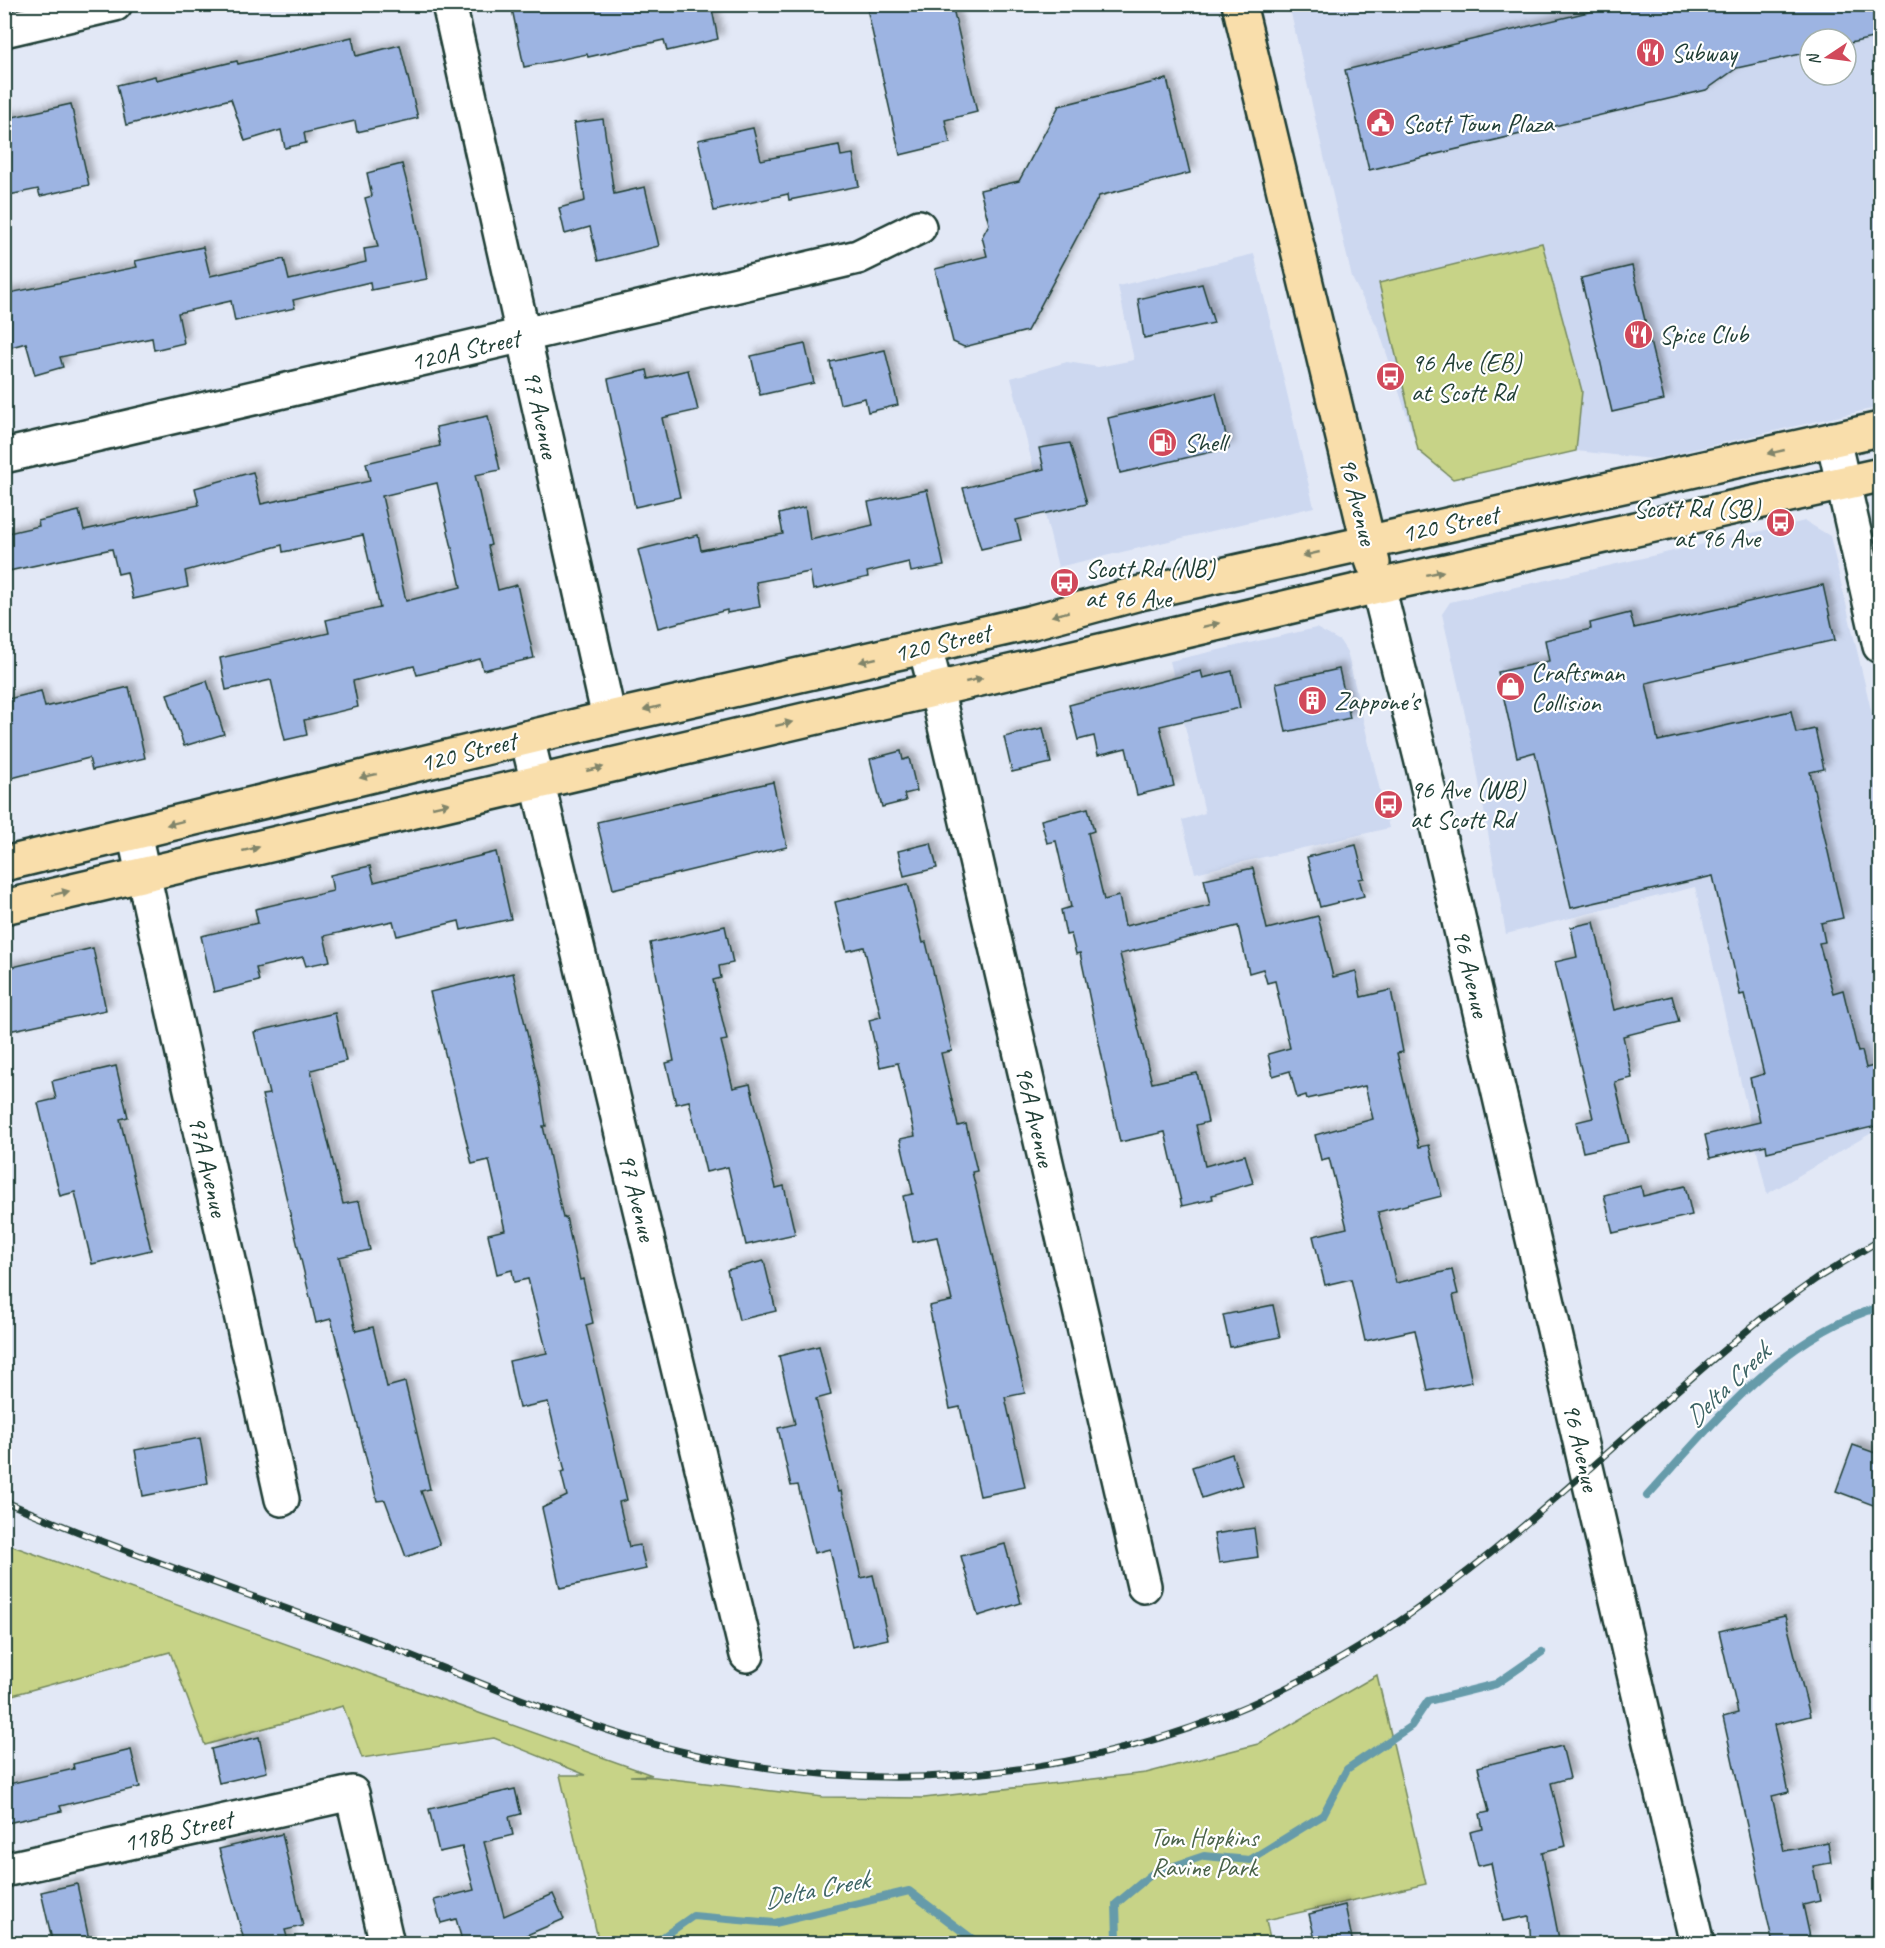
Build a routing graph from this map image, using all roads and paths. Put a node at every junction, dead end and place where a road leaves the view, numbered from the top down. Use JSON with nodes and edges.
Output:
{"nodes":[{"id":1,"x":115,"y":4,"type":"edge"},
{"id":2,"x":448,"y":4,"type":"edge"},
{"id":3,"x":1239,"y":4,"type":"edge"},
{"id":4,"x":34,"y":13,"type":"edge"},
{"id":5,"x":4,"y":30,"type":"edge"},
{"id":6,"x":920,"y":227,"type":"dead end"},
{"id":7,"x":524,"y":337,"type":"junction"},
{"id":8,"x":1881,"y":429,"type":"edge"},
{"id":9,"x":1833,"y":439,"type":"junction"},
{"id":10,"x":4,"y":456,"type":"edge"},
{"id":11,"x":1881,"y":475,"type":"edge"},
{"id":12,"x":1844,"y":483,"type":"junction"},
{"id":13,"x":1368,"y":542,"type":"junction"},
{"id":14,"x":1378,"y":586,"type":"junction"},
{"id":15,"x":1881,"y":646,"type":"edge"},
{"id":16,"x":925,"y":647,"type":"junction"},
{"id":17,"x":936,"y":689,"type":"junction"},
{"id":18,"x":609,"y":718,"type":"junction"},
{"id":19,"x":527,"y":738,"type":"junction"},
{"id":20,"x":538,"y":782,"type":"junction"},
{"id":21,"x":134,"y":833,"type":"junction"},
{"id":22,"x":4,"y":864,"type":"edge"},
{"id":23,"x":142,"y":874,"type":"junction"},
{"id":24,"x":4,"y":907,"type":"edge"},
{"id":25,"x":282,"y":1499,"type":"dead end"},
{"id":26,"x":1144,"y":1586,"type":"dead end"},
{"id":27,"x":747,"y":1655,"type":"dead end"},
{"id":28,"x":4,"y":1870,"type":"edge"},
{"id":29,"x":387,"y":1944,"type":"edge"},
{"id":30,"x":1697,"y":1944,"type":"edge"}],
"edges":[{"from":1,"to":4,"type":"street"},
{"from":2,"to":7,"type":"street","name":"97 Avenue"},
{"from":3,"to":13,"type":"main road","name":"96 Avenue"},
{"from":4,"to":5,"type":"street"},
{"from":6,"to":7,"type":"street","name":"120A Street"},
{"from":7,"to":10,"type":"street","name":"120A Street"},
{"from":7,"to":18,"type":"street","name":"97 Avenue"},
{"from":8,"to":9,"type":"main road","name":"120 Street"},
{"from":9,"to":12,"type":"street"},
{"from":9,"to":13,"type":"main road","name":"120 Street","one_way":true},
{"from":11,"to":12,"type":"main road","name":"120 Street"},
{"from":14,"to":12,"type":"main road","name":"120 Street","one_way":true},
{"from":12,"to":15,"type":"street"},
{"from":13,"to":14,"type":"main road","name":"96 Avenue"},
{"from":13,"to":16,"type":"main road","name":"120 Street","one_way":true},
{"from":17,"to":14,"type":"main road","name":"120 Street","one_way":true},
{"from":14,"to":30,"type":"street","name":"96 Avenue"},
{"from":16,"to":17,"type":"street","name":"96A Avenue"},
{"from":16,"to":18,"type":"main road","name":"120 Street","one_way":true},
{"from":20,"to":17,"type":"main road","name":"120 Street","one_way":true},
{"from":17,"to":26,"type":"street","name":"96A Avenue"},
{"from":18,"to":19,"type":"main road","name":"120 Street"},
{"from":19,"to":20,"type":"street","name":"97 Avenue"},
{"from":19,"to":21,"type":"main road","name":"120 Street","one_way":true},
{"from":23,"to":20,"type":"main road","name":"120 Street","one_way":true},
{"from":20,"to":27,"type":"street","name":"97 Avenue"},
{"from":21,"to":22,"type":"main road","name":"120 Street"},
{"from":21,"to":23,"type":"street","name":"97A Avenue"},
{"from":24,"to":23,"type":"main road","name":"120 Street","one_way":true},
{"from":23,"to":25,"type":"street","name":"97A Avenue"},
{"from":28,"to":29,"type":"street","name":"118B Street"}]}
